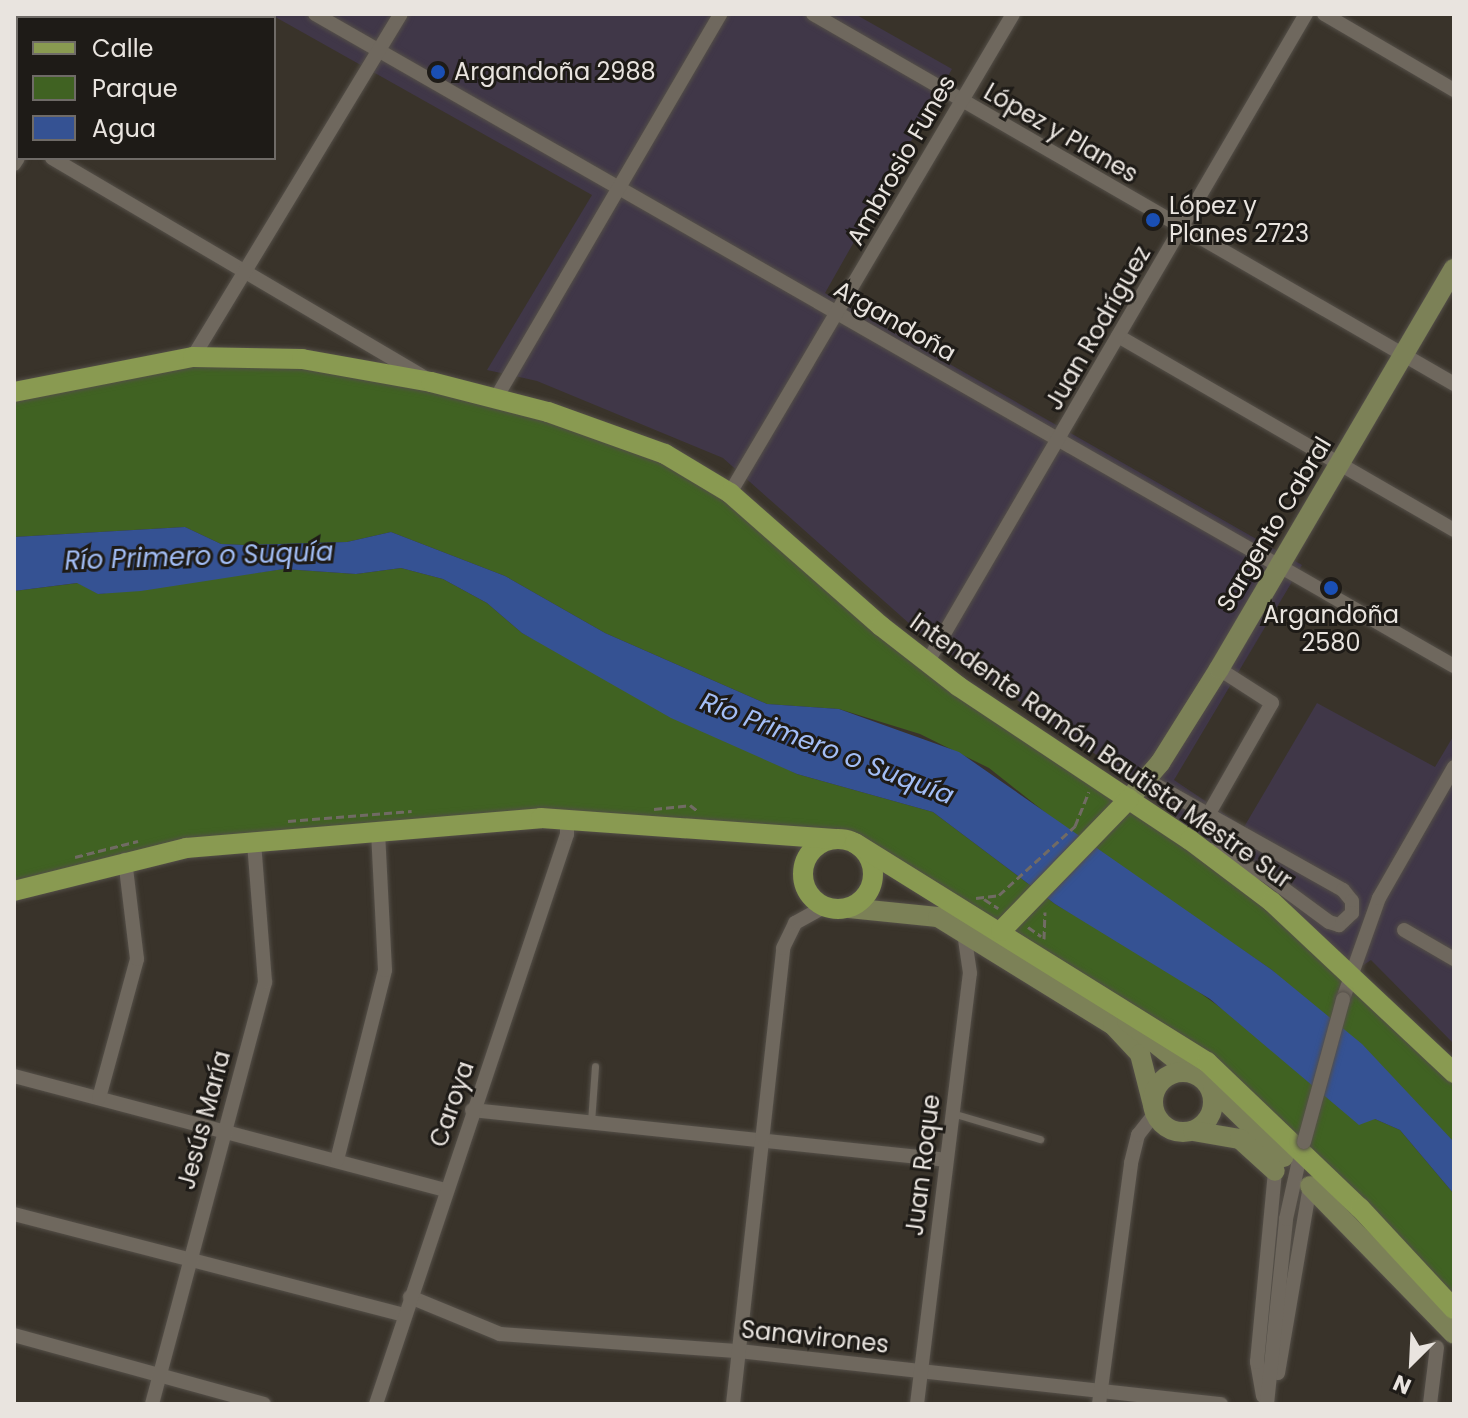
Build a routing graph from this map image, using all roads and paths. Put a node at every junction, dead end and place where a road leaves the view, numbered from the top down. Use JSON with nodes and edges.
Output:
{"nodes":[{"id":1,"x":315,"y":14,"type":"edge"},
{"id":2,"x":401,"y":14,"type":"edge"},
{"id":3,"x":720,"y":14,"type":"edge"},
{"id":4,"x":813,"y":14,"type":"edge"},
{"id":5,"x":1013,"y":14,"type":"edge"},
{"id":6,"x":1306,"y":14,"type":"edge"},
{"id":7,"x":1324,"y":14,"type":"edge"},
{"id":8,"x":379,"y":50,"type":"junction"},
{"id":9,"x":1454,"y":90,"type":"edge"},
{"id":10,"x":961,"y":101,"type":"junction"},
{"id":11,"x":55,"y":160,"type":"edge"},
{"id":12,"x":619,"y":188,"type":"junction"},
{"id":13,"x":1181,"y":228,"type":"junction"},
{"id":14,"x":1454,"y":269,"type":"edge"},
{"id":15,"x":245,"y":271,"type":"junction"},
{"id":16,"x":837,"y":313,"type":"junction"},
{"id":17,"x":1118,"y":336,"type":"junction"},
{"id":18,"x":1403,"y":355,"type":"junction"},
{"id":19,"x":193,"y":357,"type":"junction"},
{"id":20,"x":431,"y":382,"type":"junction"},
{"id":21,"x":1454,"y":384,"type":"edge"},
{"id":22,"x":14,"y":392,"type":"edge"},
{"id":23,"x":496,"y":398,"type":"junction"},
{"id":24,"x":1058,"y":440,"type":"junction"},
{"id":25,"x":1341,"y":463,"type":"junction"},
{"id":26,"x":730,"y":493,"type":"junction"},
{"id":27,"x":1454,"y":530,"type":"edge"},
{"id":28,"x":1278,"y":567,"type":"junction"},
{"id":29,"x":927,"y":663,"type":"junction"},
{"id":30,"x":1454,"y":666,"type":"edge"},
{"id":31,"x":1219,"y":669,"type":"junction"},
{"id":32,"x":1454,"y":767,"type":"edge"},
{"id":33,"x":1147,"y":780,"type":"junction"},
{"id":34,"x":1088,"y":788,"type":"dead end"},
{"id":35,"x":1129,"y":799,"type":"junction"},
{"id":36,"x":1208,"y":815,"type":"junction"},
{"id":37,"x":567,"y":817,"type":"junction"},
{"id":38,"x":378,"y":830,"type":"junction"},
{"id":39,"x":1190,"y":840,"type":"junction"},
{"id":40,"x":845,"y":841,"type":"junction"},
{"id":41,"x":254,"y":843,"type":"junction"},
{"id":42,"x":125,"y":860,"type":"junction"},
{"id":43,"x":1006,"y":890,"type":"dead end"},
{"id":44,"x":14,"y":891,"type":"edge"},
{"id":45,"x":824,"y":907,"type":"junction"},
{"id":46,"x":849,"y":908,"type":"junction"},
{"id":47,"x":1404,"y":930,"type":"dead end"},
{"id":48,"x":1001,"y":931,"type":"junction"},
{"id":49,"x":964,"y":933,"type":"junction"},
{"id":50,"x":1454,"y":959,"type":"edge"},
{"id":51,"x":1068,"y":973,"type":"junction"},
{"id":52,"x":1350,"y":974,"type":"junction"},
{"id":53,"x":595,"y":1066,"type":"dead end"},
{"id":54,"x":1190,"y":1071,"type":"junction"},
{"id":55,"x":1454,"y":1073,"type":"edge"},
{"id":56,"x":14,"y":1076,"type":"edge"},
{"id":57,"x":1213,"y":1089,"type":"junction"},
{"id":58,"x":99,"y":1098,"type":"junction"},
{"id":59,"x":1154,"y":1109,"type":"junction"},
{"id":60,"x":472,"y":1110,"type":"junction"},
{"id":61,"x":952,"y":1113,"type":"junction"},
{"id":62,"x":591,"y":1124,"type":"junction"},
{"id":63,"x":223,"y":1131,"type":"junction"},
{"id":64,"x":1193,"y":1131,"type":"junction"},
{"id":65,"x":762,"y":1139,"type":"junction"},
{"id":66,"x":1040,"y":1139,"type":"dead end"},
{"id":67,"x":1291,"y":1155,"type":"junction"},
{"id":68,"x":337,"y":1160,"type":"junction"},
{"id":69,"x":945,"y":1160,"type":"junction"},
{"id":70,"x":1310,"y":1186,"type":"joint"},
{"id":71,"x":446,"y":1190,"type":"junction"},
{"id":72,"x":14,"y":1214,"type":"edge"},
{"id":73,"x":190,"y":1260,"type":"junction"},
{"id":74,"x":410,"y":1297,"type":"junction"},
{"id":75,"x":1454,"y":1309,"type":"edge"},
{"id":76,"x":405,"y":1315,"type":"junction"},
{"id":77,"x":14,"y":1335,"type":"edge"},
{"id":78,"x":1446,"y":1340,"type":"edge"},
{"id":79,"x":739,"y":1351,"type":"junction"},
{"id":80,"x":921,"y":1371,"type":"junction"},
{"id":81,"x":160,"y":1373,"type":"junction"},
{"id":82,"x":1100,"y":1397,"type":"edge"},
{"id":83,"x":152,"y":1404,"type":"edge"},
{"id":84,"x":264,"y":1404,"type":"edge"},
{"id":85,"x":376,"y":1404,"type":"edge"},
{"id":86,"x":733,"y":1404,"type":"edge"},
{"id":87,"x":917,"y":1404,"type":"edge"},
{"id":88,"x":1221,"y":1404,"type":"edge"},
{"id":89,"x":1267,"y":1404,"type":"edge"},
{"id":90,"x":1430,"y":1404,"type":"edge"}],
"edges":[{"from":1,"to":8,"type":"street","name":"Argandoña"},
{"from":2,"to":8,"type":"street"},
{"from":3,"to":12,"type":"street"},
{"from":4,"to":10,"type":"street","name":"López y Planes"},
{"from":5,"to":10,"type":"street","name":"Ambrosio Funes"},
{"from":6,"to":13,"type":"street","name":"Juan Rodríguez"},
{"from":7,"to":9,"type":"street"},
{"from":8,"to":12,"type":"street","name":"Argandoña"},
{"from":8,"to":15,"type":"street"},
{"from":10,"to":13,"type":"street","name":"López y Planes"},
{"from":10,"to":16,"type":"street","name":"Ambrosio Funes"},
{"from":11,"to":15,"type":"street"},
{"from":12,"to":16,"type":"street","name":"Argandoña"},
{"from":12,"to":23,"type":"street"},
{"from":13,"to":17,"type":"street","name":"Juan Rodríguez"},
{"from":13,"to":18,"type":"street","name":"López y Planes"},
{"from":14,"to":18,"type":"street","name":"Sargento Cabral"},
{"from":15,"to":19,"type":"street"},
{"from":15,"to":20,"type":"street"},
{"from":16,"to":24,"type":"street","name":"Argandoña"},
{"from":16,"to":26,"type":"street","name":"Ambrosio Funes"},
{"from":17,"to":24,"type":"street","name":"Juan Rodríguez"},
{"from":17,"to":25,"type":"street"},
{"from":18,"to":21,"type":"street","name":"López y Planes"},
{"from":18,"to":25,"type":"street","name":"Sargento Cabral"},
{"from":19,"to":20,"type":"main road","name":"Intendente Ramón Bautista Mestre Sur"},
{"from":19,"to":22,"type":"main road","name":"Intendente Ramón Bautista Mestre Sur"},
{"from":20,"to":23,"type":"main road","name":"Intendente Ramón Bautista Mestre Sur"},
{"from":23,"to":26,"type":"main road","name":"Intendente Ramón Bautista Mestre Sur"},
{"from":24,"to":28,"type":"street","name":"Argandoña"},
{"from":24,"to":29,"type":"street","name":"Juan Rodríguez"},
{"from":25,"to":27,"type":"street"},
{"from":25,"to":28,"type":"street","name":"Sargento Cabral"},
{"from":26,"to":29,"type":"main road","name":"Intendente Ramón Bautista Mestre Sur"},
{"from":28,"to":30,"type":"street","name":"Argandoña"},
{"from":28,"to":31,"type":"street","name":"Sargento Cabral"},
{"from":29,"to":35,"type":"main road","name":"Intendente Ramón Bautista Mestre Sur"},
{"from":31,"to":33,"type":"street","name":"Sargento Cabral"},
{"from":31,"to":36,"type":"street"},
{"from":32,"to":52,"type":"street"},
{"from":33,"to":35,"type":"street","name":"Sargento Cabral"},
{"from":33,"to":36,"type":"street"},
{"from":34,"to":43,"type":"path"},
{"from":35,"to":39,"type":"main road","name":"Intendente Ramón Bautista Mestre Sur"},
{"from":35,"to":48,"type":"main road"},
{"from":36,"to":39,"type":"street"},
{"from":37,"to":38,"type":"main road"},
{"from":37,"to":40,"type":"main road"},
{"from":37,"to":60,"type":"street","name":"Caroya"},
{"from":38,"to":41,"type":"main road"},
{"from":38,"to":68,"type":"street"},
{"from":39,"to":52,"type":"main road","name":"Intendente Ramón Bautista Mestre Sur"},
{"from":40,"to":45,"type":"main road"},
{"from":40,"to":46,"type":"main road"},
{"from":40,"to":48,"type":"main road"},
{"from":41,"to":42,"type":"main road"},
{"from":41,"to":63,"type":"street","name":"Jesús María"},
{"from":42,"to":44,"type":"main road"},
{"from":42,"to":58,"type":"street"},
{"from":45,"to":46,"type":"main road"},
{"from":45,"to":65,"type":"street"},
{"from":46,"to":49,"type":"street"},
{"from":47,"to":50,"type":"street"},
{"from":48,"to":51,"type":"main road"},
{"from":49,"to":59,"type":"street"},
{"from":49,"to":61,"type":"street","name":"Juan Roque"},
{"from":51,"to":54,"type":"street"},
{"from":51,"to":67,"type":"main road"},
{"from":52,"to":55,"type":"main road","name":"Intendente Ramón Bautista Mestre Sur"},
{"from":52,"to":67,"type":"street","bridge":true},
{"from":53,"to":62,"type":"lane"},
{"from":54,"to":57,"type":"street"},
{"from":54,"to":59,"type":"street"},
{"from":56,"to":58,"type":"street"},
{"from":57,"to":64,"type":"street"},
{"from":57,"to":67,"type":"street"},
{"from":58,"to":63,"type":"street"},
{"from":59,"to":64,"type":"street"},
{"from":59,"to":82,"type":"street"},
{"from":60,"to":62,"type":"street"},
{"from":60,"to":71,"type":"street","name":"Caroya"},
{"from":61,"to":66,"type":"lane"},
{"from":61,"to":69,"type":"street","name":"Juan Roque"},
{"from":62,"to":65,"type":"street"},
{"from":63,"to":68,"type":"street"},
{"from":63,"to":73,"type":"street","name":"Jesús María"},
{"from":64,"to":67,"type":"street"},
{"from":65,"to":69,"type":"street"},
{"from":65,"to":79,"type":"street"},
{"from":67,"to":75,"type":"main road"},
{"from":67,"to":89,"type":"street"},
{"from":67,"to":89,"type":"street"},
{"from":68,"to":71,"type":"street"},
{"from":69,"to":80,"type":"street","name":"Juan Roque"},
{"from":70,"to":78,"type":"street"},
{"from":70,"to":89,"type":"street"},
{"from":71,"to":74,"type":"street","name":"Caroya"},
{"from":72,"to":73,"type":"street"},
{"from":73,"to":76,"type":"street"},
{"from":73,"to":81,"type":"street","name":"Jesús María"},
{"from":74,"to":76,"type":"street","name":"Caroya"},
{"from":74,"to":79,"type":"street","name":"Sanavirones"},
{"from":76,"to":85,"type":"street","name":"Caroya"},
{"from":77,"to":81,"type":"street"},
{"from":78,"to":90,"type":"street"},
{"from":79,"to":80,"type":"street","name":"Sanavirones"},
{"from":79,"to":86,"type":"street"},
{"from":80,"to":82,"type":"street","name":"Sanavirones"},
{"from":80,"to":87,"type":"street","name":"Juan Roque"},
{"from":81,"to":83,"type":"street","name":"Jesús María"},
{"from":81,"to":84,"type":"street"},
{"from":82,"to":88,"type":"street","name":"Sanavirones"}]}
